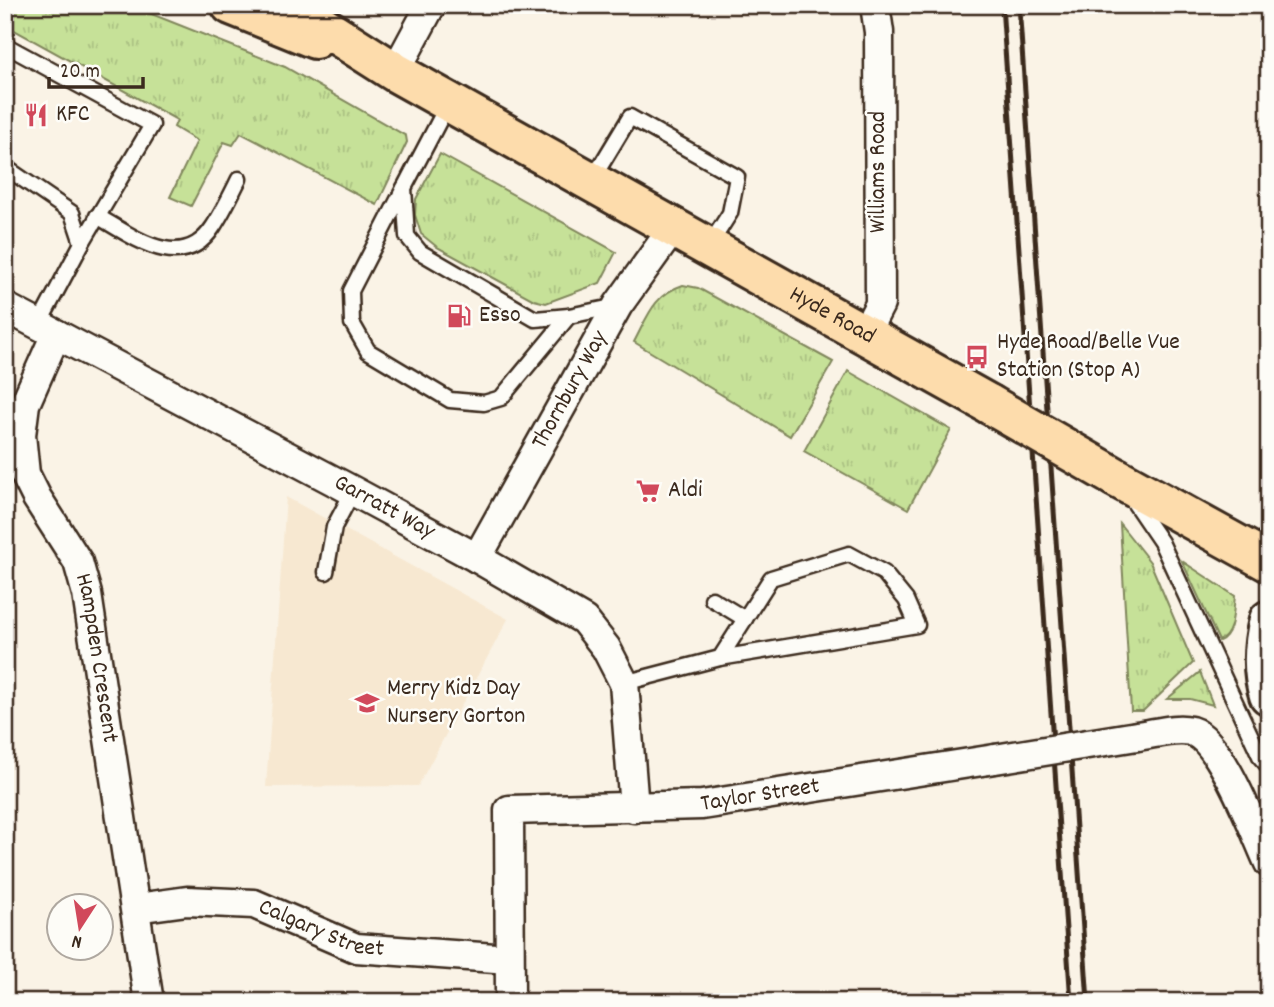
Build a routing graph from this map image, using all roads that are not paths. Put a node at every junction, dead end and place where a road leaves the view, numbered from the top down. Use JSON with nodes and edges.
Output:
{"nodes":[{"id":1,"x":231,"y":5,"type":"edge"},
{"id":2,"x":290,"y":5,"type":"edge"},
{"id":3,"x":431,"y":5,"type":"edge"},
{"id":4,"x":875,"y":5,"type":"edge"},
{"id":5,"x":5,"y":45,"type":"edge"},
{"id":6,"x":395,"y":72,"type":"junction"},
{"id":7,"x":450,"y":100,"type":"junction"},
{"id":8,"x":5,"y":167,"type":"edge"},
{"id":9,"x":239,"y":179,"type":"dead end"},
{"id":10,"x":592,"y":180,"type":"junction"},
{"id":11,"x":404,"y":188,"type":"junction"},
{"id":12,"x":97,"y":216,"type":"junction"},
{"id":13,"x":674,"y":227,"type":"junction"},
{"id":14,"x":82,"y":243,"type":"junction"},
{"id":15,"x":709,"y":246,"type":"junction"},
{"id":16,"x":618,"y":305,"type":"junction"},
{"id":17,"x":5,"y":307,"type":"edge"},
{"id":18,"x":569,"y":316,"type":"junction"},
{"id":19,"x":48,"y":329,"type":"junction"},
{"id":20,"x":864,"y":335,"type":"junction"},
{"id":21,"x":1117,"y":478,"type":"junction"},
{"id":22,"x":353,"y":491,"type":"junction"},
{"id":23,"x":477,"y":558,"type":"junction"},
{"id":24,"x":1269,"y":562,"type":"edge"},
{"id":25,"x":326,"y":572,"type":"dead end"},
{"id":26,"x":712,"y":599,"type":"dead end"},
{"id":27,"x":745,"y":619,"type":"junction"},
{"id":28,"x":1269,"y":620,"type":"edge"},
{"id":29,"x":720,"y":658,"type":"junction"},
{"id":30,"x":624,"y":683,"type":"junction"},
{"id":31,"x":1269,"y":695,"type":"edge"},
{"id":32,"x":1269,"y":767,"type":"edge"},
{"id":33,"x":634,"y":808,"type":"junction"},
{"id":34,"x":1269,"y":863,"type":"edge"},
{"id":35,"x":136,"y":908,"type":"junction"},
{"id":36,"x":509,"y":959,"type":"junction"},
{"id":37,"x":149,"y":1002,"type":"edge"},
{"id":38,"x":510,"y":1002,"type":"edge"}],
"edges":[{"from":1,"to":6,"type":"highway","name":"Hyde Road"},
{"from":2,"to":6,"type":"highway","name":"Hyde Road"},
{"from":3,"to":6,"type":"street"},
{"from":4,"to":20,"type":"street","name":"Williams Road"},
{"from":5,"to":12,"type":"lane"},
{"from":6,"to":7,"type":"highway","name":"Hyde Road"},
{"from":7,"to":10,"type":"highway","name":"Hyde Road"},
{"from":7,"to":11,"type":"lane"},
{"from":8,"to":14,"type":"lane"},
{"from":9,"to":12,"type":"lane"},
{"from":10,"to":13,"type":"highway","name":"Hyde Road"},
{"from":10,"to":15,"type":"lane"},
{"from":11,"to":18,"type":"lane"},
{"from":11,"to":18,"type":"lane"},
{"from":12,"to":14,"type":"lane"},
{"from":13,"to":15,"type":"highway","name":"Hyde Road"},
{"from":13,"to":16,"type":"street","name":"Thornbury Way"},
{"from":14,"to":19,"type":"lane"},
{"from":15,"to":20,"type":"highway","name":"Hyde Road"},
{"from":16,"to":18,"type":"lane"},
{"from":16,"to":23,"type":"street","name":"Thornbury Way"},
{"from":17,"to":19,"type":"street","name":"Garratt Way"},
{"from":19,"to":22,"type":"street","name":"Garratt Way"},
{"from":19,"to":35,"type":"street","name":"Hampden Crescent"},
{"from":20,"to":21,"type":"highway","name":"Hyde Road","bridge":true},
{"from":21,"to":24,"type":"highway","name":"Hyde Road"},
{"from":21,"to":32,"type":"lane"},
{"from":22,"to":23,"type":"street","name":"Garratt Way"},
{"from":22,"to":25,"type":"lane"},
{"from":23,"to":30,"type":"street","name":"Garratt Way"},
{"from":26,"to":27,"type":"lane"},
{"from":27,"to":29,"type":"lane"},
{"from":27,"to":29,"type":"lane"},
{"from":28,"to":31,"type":"main road"},
{"from":29,"to":30,"type":"lane"},
{"from":30,"to":33,"type":"street","name":"Garratt Way"},
{"from":33,"to":34,"type":"street","name":"Taylor Street","bridge":true},
{"from":33,"to":36,"type":"street","name":"Taylor Street"},
{"from":35,"to":36,"type":"street","name":"Calgary Street"},
{"from":35,"to":37,"type":"street","name":"Hampden Crescent"},
{"from":36,"to":38,"type":"street","name":"Taylor Street"}]}
